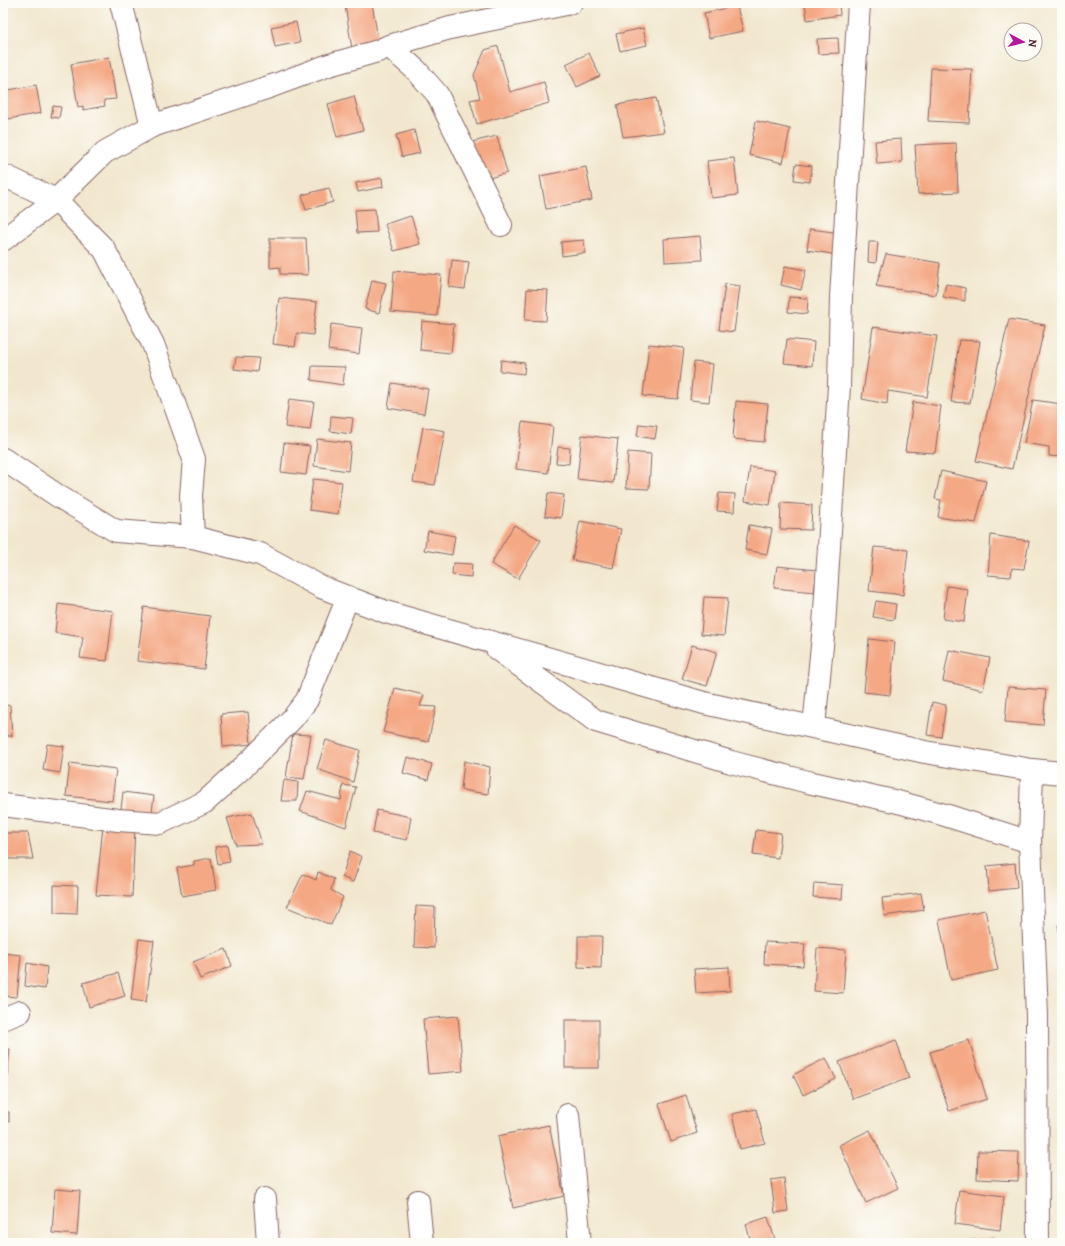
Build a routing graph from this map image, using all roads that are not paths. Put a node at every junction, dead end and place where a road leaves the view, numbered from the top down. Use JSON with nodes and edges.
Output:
{"nodes":[{"id":1,"x":121,"y":3,"type":"edge"},
{"id":2,"x":571,"y":3,"type":"edge"},
{"id":3,"x":859,"y":3,"type":"edge"},
{"id":4,"x":388,"y":46,"type":"junction"},
{"id":5,"x":152,"y":126,"type":"junction"},
{"id":6,"x":3,"y":175,"type":"edge"},
{"id":7,"x":56,"y":200,"type":"junction"},
{"id":8,"x":501,"y":225,"type":"dead end"},
{"id":9,"x":3,"y":240,"type":"edge"},
{"id":10,"x":3,"y":459,"type":"edge"},
{"id":11,"x":193,"y":538,"type":"junction"},
{"id":12,"x":348,"y":597,"type":"junction"},
{"id":13,"x":483,"y":639,"type":"junction"},
{"id":14,"x":814,"y":726,"type":"junction"},
{"id":15,"x":1032,"y":770,"type":"junction"},
{"id":16,"x":1062,"y":774,"type":"edge"},
{"id":17,"x":3,"y":805,"type":"edge"},
{"id":18,"x":1030,"y":842,"type":"junction"},
{"id":19,"x":568,"y":1115,"type":"dead end"},
{"id":20,"x":265,"y":1199,"type":"dead end"},
{"id":21,"x":418,"y":1201,"type":"dead end"},
{"id":22,"x":268,"y":1243,"type":"edge"},
{"id":23,"x":422,"y":1243,"type":"edge"},
{"id":24,"x":580,"y":1243,"type":"edge"},
{"id":25,"x":1038,"y":1243,"type":"edge"}],
"edges":[{"from":1,"to":5,"type":"street"},
{"from":2,"to":4,"type":"street"},
{"from":3,"to":14,"type":"street"},
{"from":4,"to":5,"type":"street"},
{"from":4,"to":8,"type":"street"},
{"from":5,"to":7,"type":"street"},
{"from":6,"to":7,"type":"street"},
{"from":7,"to":9,"type":"street"},
{"from":7,"to":11,"type":"street"},
{"from":10,"to":11,"type":"street"},
{"from":11,"to":12,"type":"street"},
{"from":12,"to":13,"type":"street"},
{"from":12,"to":17,"type":"street"},
{"from":13,"to":14,"type":"street"},
{"from":13,"to":18,"type":"street"},
{"from":14,"to":15,"type":"street"},
{"from":15,"to":16,"type":"street"},
{"from":15,"to":18,"type":"street"},
{"from":18,"to":25,"type":"street"},
{"from":19,"to":24,"type":"street"},
{"from":20,"to":22,"type":"street"},
{"from":21,"to":23,"type":"street"}]}
